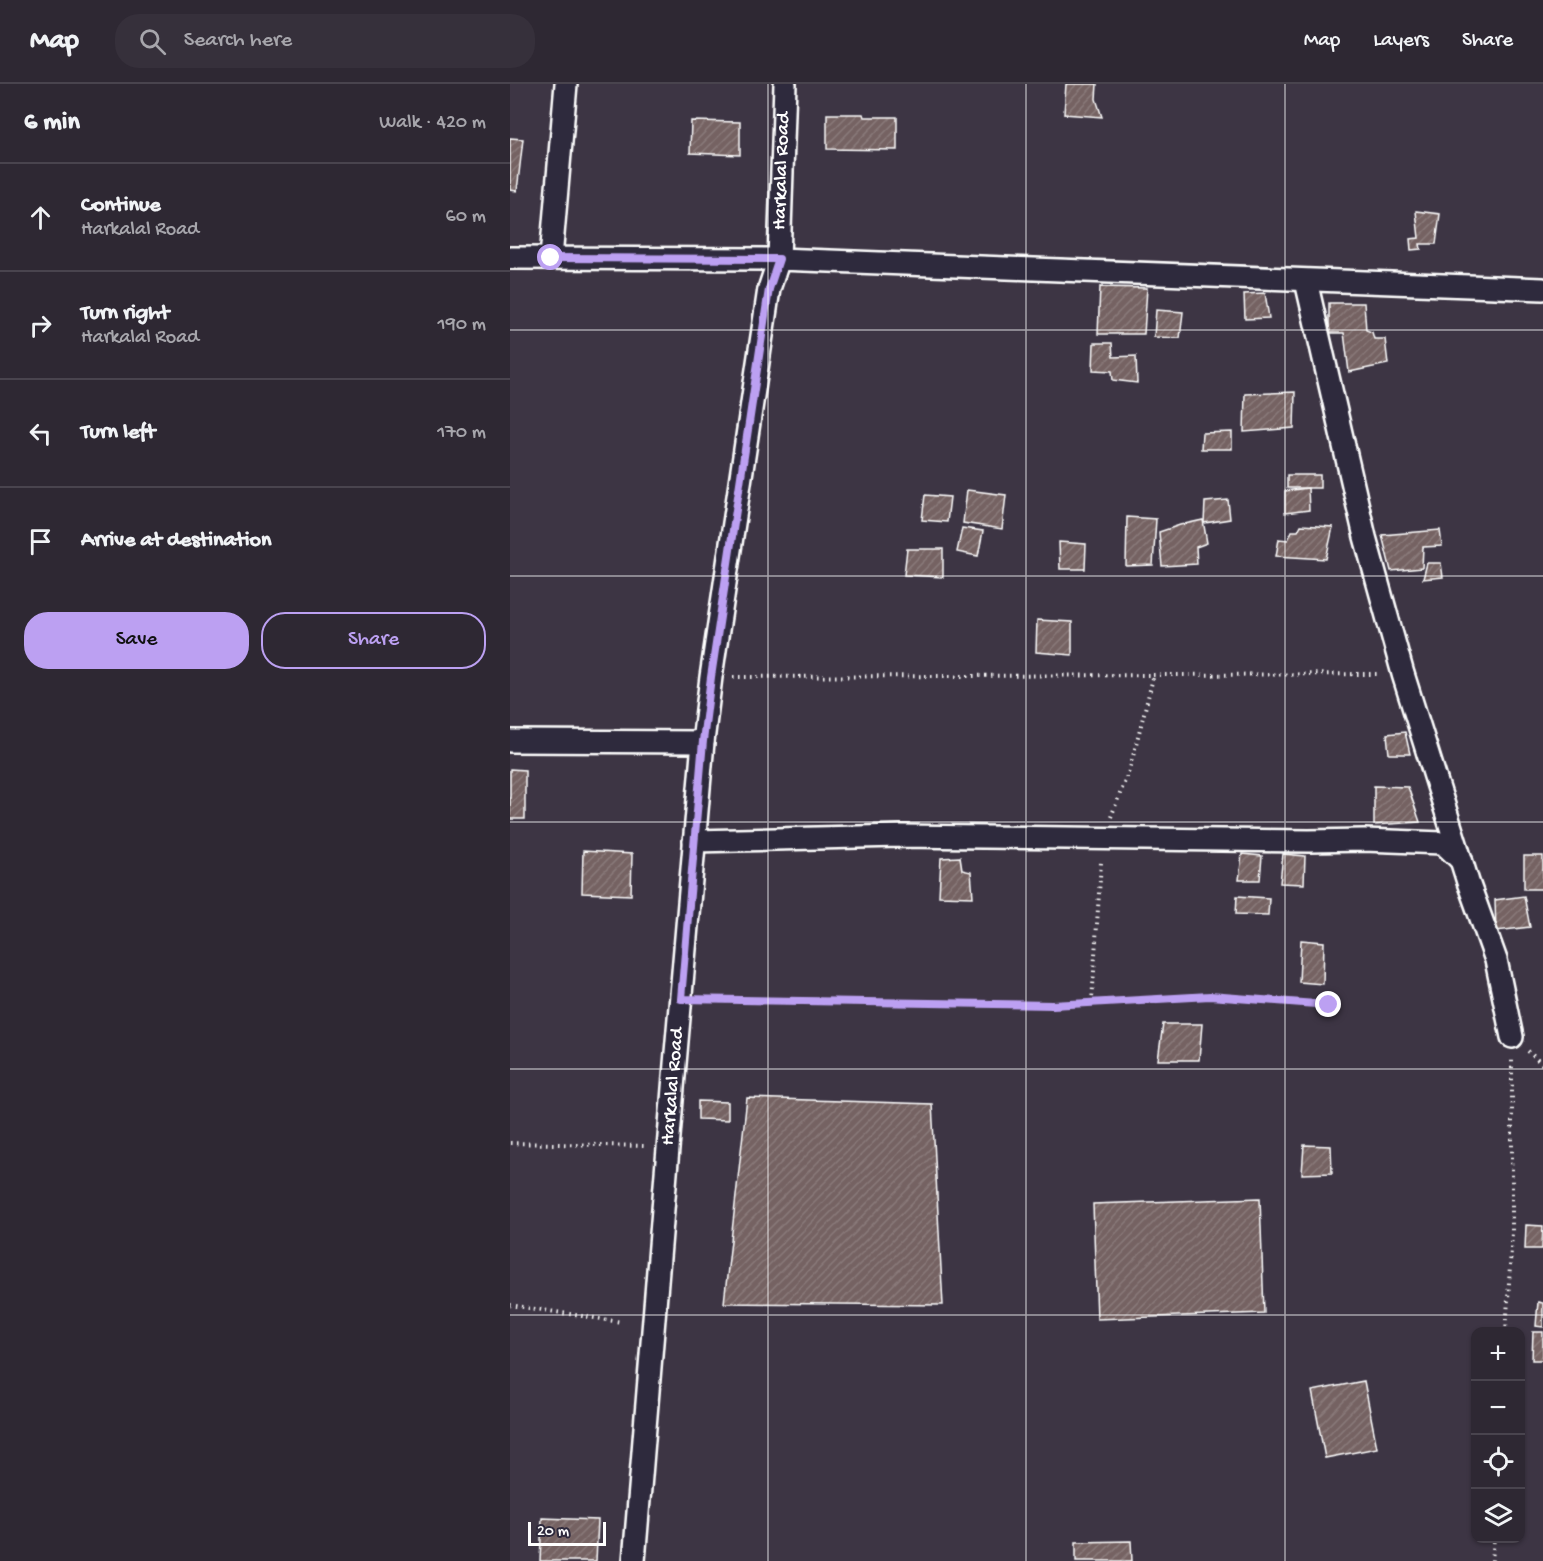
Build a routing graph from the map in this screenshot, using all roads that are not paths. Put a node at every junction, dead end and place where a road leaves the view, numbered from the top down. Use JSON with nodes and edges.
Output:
{"nodes":[{"id":1,"x":566,"y":84,"type":"edge"},
{"id":2,"x":784,"y":84,"type":"edge"},
{"id":3,"x":510,"y":258,"type":"edge"},
{"id":4,"x":551,"y":258,"type":"junction"},
{"id":5,"x":779,"y":259,"type":"junction"},
{"id":6,"x":1306,"y":281,"type":"junction"},
{"id":7,"x":1543,"y":289,"type":"edge"},
{"id":8,"x":510,"y":741,"type":"edge"},
{"id":9,"x":703,"y":741,"type":"junction"},
{"id":10,"x":694,"y":841,"type":"junction"},
{"id":11,"x":1461,"y":861,"type":"junction"},
{"id":12,"x":1512,"y":1036,"type":"road end"},
{"id":13,"x":634,"y":1561,"type":"edge"}],
"edges":[{"from":1,"to":4,"type":"street"},
{"from":2,"to":5,"type":"street","name":"Harkalal Road"},
{"from":3,"to":4,"type":"street","name":"Harkalal Road"},
{"from":4,"to":5,"type":"street","name":"Harkalal Road"},
{"from":5,"to":6,"type":"street"},
{"from":5,"to":9,"type":"street","name":"Harkalal Road"},
{"from":6,"to":7,"type":"street"},
{"from":6,"to":11,"type":"street"},
{"from":8,"to":9,"type":"street"},
{"from":9,"to":10,"type":"street","name":"Harkalal Road"},
{"from":10,"to":11,"type":"street"},
{"from":10,"to":13,"type":"street","name":"Harkalal Road"},
{"from":11,"to":12,"type":"street"}]}
